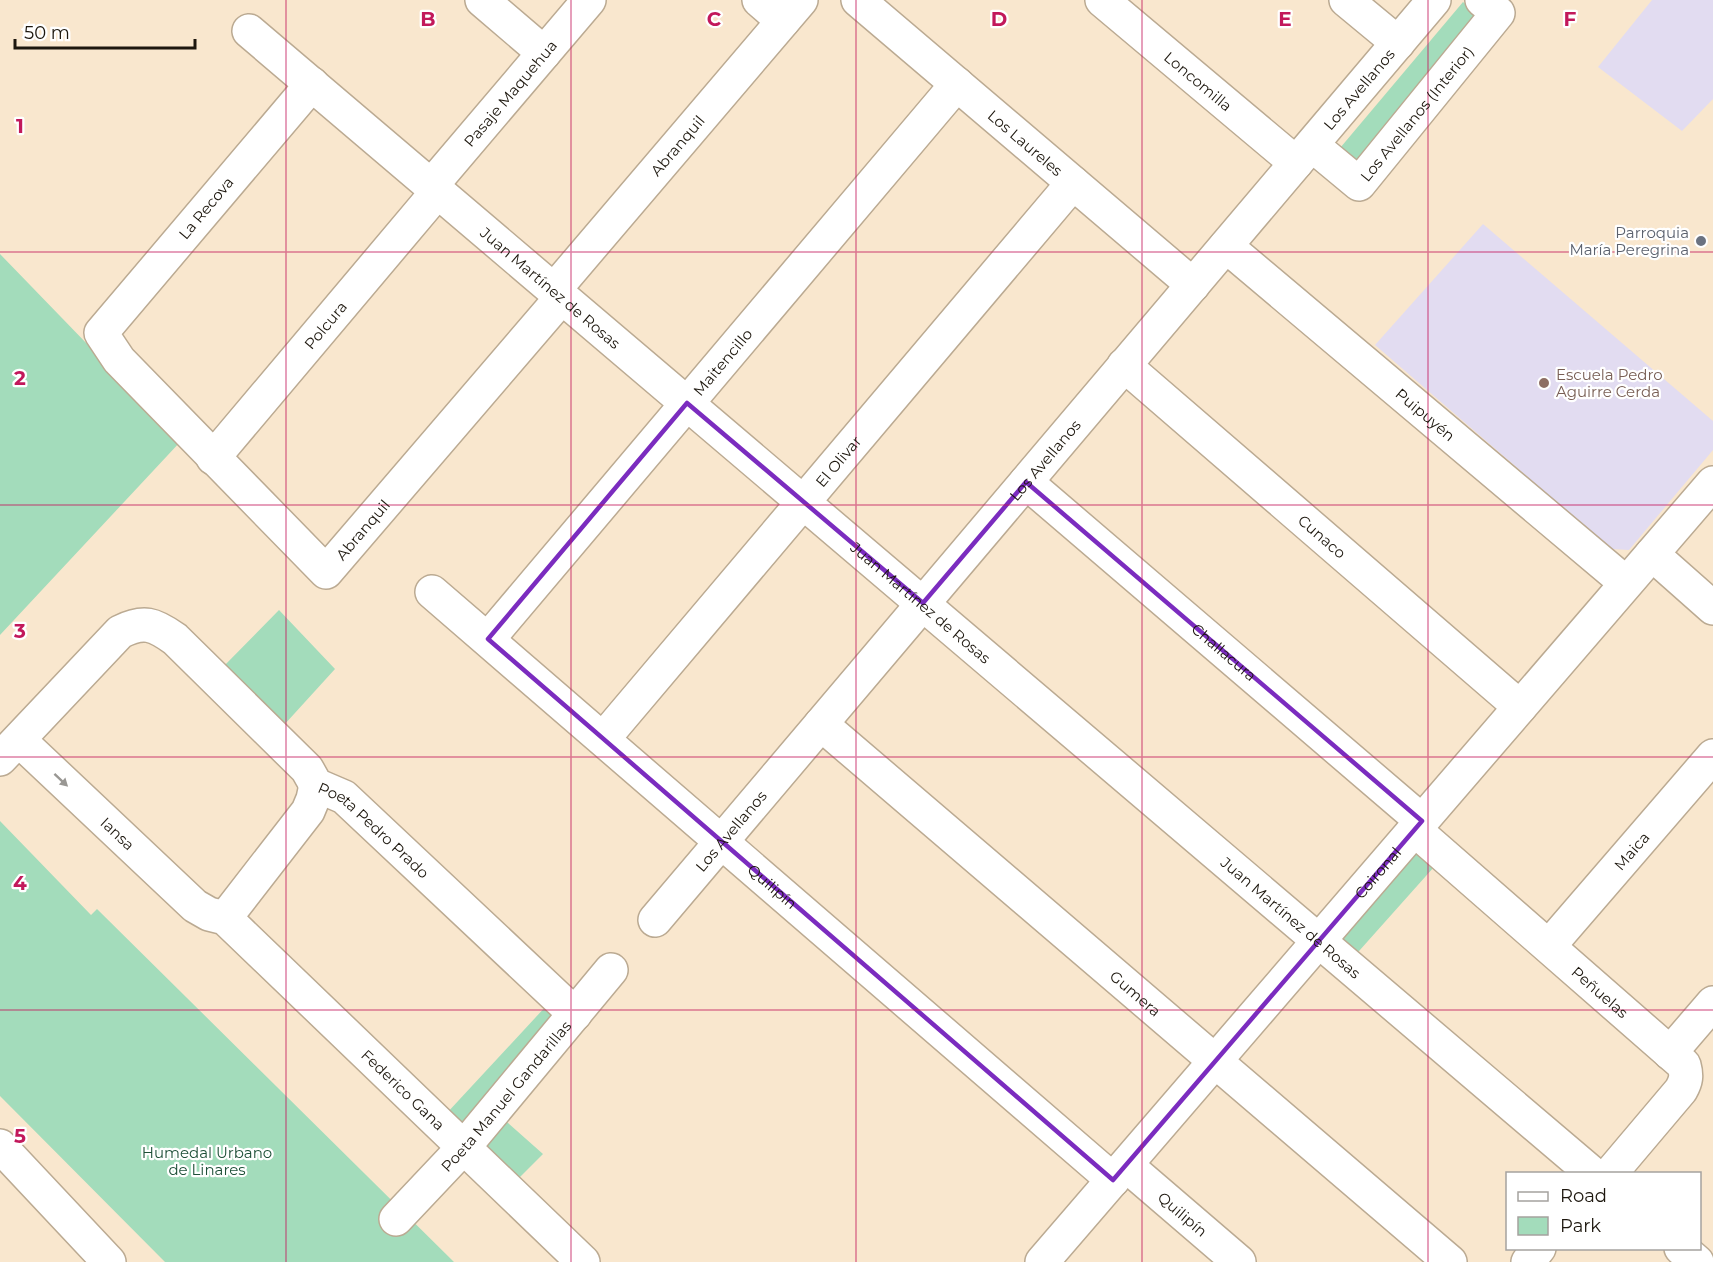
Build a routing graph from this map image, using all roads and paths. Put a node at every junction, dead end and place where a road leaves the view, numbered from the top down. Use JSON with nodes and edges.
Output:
{"nodes":[{"id":1,"x":482,"y":0,"type":"edge"},
{"id":2,"x":588,"y":0,"type":"edge"},
{"id":3,"x":759,"y":0,"type":"edge"},
{"id":4,"x":858,"y":0,"type":"edge"},
{"id":5,"x":1101,"y":0,"type":"edge"},
{"id":6,"x":1346,"y":0,"type":"edge"},
{"id":7,"x":1434,"y":0,"type":"edge"},
{"id":8,"x":1482,"y":0,"type":"edge"},
{"id":9,"x":792,"y":10,"type":"edge"},
{"id":10,"x":249,"y":31,"type":"dead end"},
{"id":11,"x":1398,"y":43,"type":"junction"},
{"id":12,"x":544,"y":53,"type":"junction"},
{"id":13,"x":312,"y":84,"type":"junction"},
{"id":14,"x":957,"y":84,"type":"junction"},
{"id":15,"x":1304,"y":154,"type":"junction"},
{"id":16,"x":1073,"y":183,"type":"junction"},
{"id":17,"x":434,"y":188,"type":"junction"},
{"id":18,"x":1226,"y":246,"type":"junction"},
{"id":19,"x":1193,"y":285,"type":"junction"},
{"id":20,"x":558,"y":293,"type":"junction"},
{"id":21,"x":1125,"y":365,"type":"junction"},
{"id":22,"x":687,"y":403,"type":"junction"},
{"id":23,"x":213,"y":458,"type":"junction"},
{"id":24,"x":1026,"y":482,"type":"junction"},
{"id":25,"x":1713,"y":483,"type":"edge"},
{"id":26,"x":803,"y":502,"type":"junction"},
{"id":27,"x":1652,"y":554,"type":"junction"},
{"id":28,"x":1626,"y":583,"type":"junction"},
{"id":29,"x":432,"y":592,"type":"dead end"},
{"id":30,"x":923,"y":603,"type":"junction"},
{"id":31,"x":1713,"y":608,"type":"edge"},
{"id":32,"x":488,"y":639,"type":"junction"},
{"id":33,"x":1520,"y":707,"type":"junction"},
{"id":34,"x":820,"y":724,"type":"junction"},
{"id":35,"x":603,"y":739,"type":"junction"},
{"id":36,"x":9,"y":749,"type":"edge"},
{"id":37,"x":1713,"y":756,"type":"edge"},
{"id":38,"x":316,"y":785,"type":"junction"},
{"id":39,"x":1418,"y":826,"type":"junction"},
{"id":40,"x":721,"y":841,"type":"junction"},
{"id":41,"x":225,"y":918,"type":"junction"},
{"id":42,"x":655,"y":920,"type":"dead end"},
{"id":43,"x":1319,"y":941,"type":"junction"},
{"id":44,"x":1549,"y":946,"type":"junction"},
{"id":45,"x":611,"y":970,"type":"dead end"},
{"id":46,"x":1713,"y":1003,"type":"edge"},
{"id":47,"x":575,"y":1014,"type":"junction"},
{"id":48,"x":1670,"y":1053,"type":"junction"},
{"id":49,"x":1215,"y":1061,"type":"junction"},
{"id":50,"x":464,"y":1148,"type":"junction"},
{"id":51,"x":4,"y":1159,"type":"edge"},
{"id":52,"x":1592,"y":1172,"type":"edge"},
{"id":53,"x":1611,"y":1172,"type":"edge"},
{"id":54,"x":1119,"y":1173,"type":"junction"},
{"id":55,"x":396,"y":1219,"type":"dead end"},
{"id":56,"x":1537,"y":1250,"type":"edge"},
{"id":57,"x":1683,"y":1250,"type":"edge"},
{"id":58,"x":1713,"y":1257,"type":"edge"},
{"id":59,"x":109,"y":1262,"type":"edge"},
{"id":60,"x":583,"y":1262,"type":"edge"},
{"id":61,"x":1042,"y":1262,"type":"edge"},
{"id":62,"x":1239,"y":1262,"type":"edge"},
{"id":63,"x":1450,"y":1262,"type":"edge"},
{"id":64,"x":1528,"y":1262,"type":"edge"},
{"id":65,"x":1697,"y":1262,"type":"edge"},
{"id":66,"x":1709,"y":1262,"type":"edge"}],
"edges":[{"from":1,"to":12,"type":"street"},
{"from":2,"to":12,"type":"street","name":"Pasaje Maquehua"},
{"from":3,"to":9,"type":"street"},
{"from":4,"to":14,"type":"street","name":"Los Laureles"},
{"from":5,"to":15,"type":"street","name":"Loncomilla"},
{"from":6,"to":11,"type":"street"},
{"from":7,"to":11,"type":"street","name":"Los Avellanos"},
{"from":8,"to":15,"type":"street","name":"Los Avellanos (Interior)"},
{"from":9,"to":20,"type":"street","name":"Abranquil"},
{"from":10,"to":13,"type":"street","name":"Juan Martínez de Rosas"},
{"from":11,"to":15,"type":"street","name":"Los Avellanos"},
{"from":12,"to":17,"type":"street","name":"Pasaje Maquehua"},
{"from":13,"to":17,"type":"street","name":"Juan Martínez de Rosas"},
{"from":13,"to":23,"type":"street","name":"La Recova"},
{"from":14,"to":16,"type":"street","name":"Los Laureles"},
{"from":14,"to":22,"type":"street","name":"Maitencillo"},
{"from":15,"to":18,"type":"street","name":"Los Avellanos"},
{"from":16,"to":19,"type":"street","name":"Los Laureles"},
{"from":16,"to":26,"type":"street","name":"El Olivar"},
{"from":17,"to":20,"type":"street","name":"Juan Martínez de Rosas"},
{"from":17,"to":23,"type":"street","name":"Polcura"},
{"from":18,"to":19,"type":"street","name":"Los Avellanos"},
{"from":18,"to":28,"type":"street","name":"Puipuyén"},
{"from":19,"to":21,"type":"street","name":"Los Avellanos"},
{"from":20,"to":22,"type":"street","name":"Juan Martínez de Rosas"},
{"from":20,"to":23,"type":"street","name":"Abranquil"},
{"from":21,"to":24,"type":"street","name":"Los Avellanos"},
{"from":21,"to":33,"type":"street","name":"Cunaco"},
{"from":22,"to":26,"type":"street","name":"Juan Martínez de Rosas"},
{"from":22,"to":32,"type":"street","name":"Maitencillo"},
{"from":24,"to":30,"type":"street","name":"Los Avellanos"},
{"from":24,"to":39,"type":"street","name":"Challacura"},
{"from":25,"to":27,"type":"street","name":"Coironal"},
{"from":26,"to":30,"type":"street","name":"Juan Martínez de Rosas"},
{"from":26,"to":35,"type":"street","name":"El Olivar"},
{"from":27,"to":28,"type":"street","name":"Coironal"},
{"from":27,"to":31,"type":"street"},
{"from":28,"to":33,"type":"street","name":"Coironal"},
{"from":29,"to":32,"type":"street","name":"Quilipín"},
{"from":30,"to":34,"type":"street","name":"Los Avellanos"},
{"from":30,"to":43,"type":"street","name":"Juan Martínez de Rosas"},
{"from":32,"to":35,"type":"street","name":"Quilipín"},
{"from":33,"to":39,"type":"street","name":"Coironal"},
{"from":34,"to":40,"type":"street","name":"Los Avellanos"},
{"from":34,"to":49,"type":"street","name":"Gumera"},
{"from":35,"to":40,"type":"street","name":"Quilipín"},
{"from":36,"to":38,"type":"street","name":"Poeta Pedro Prado"},
{"from":36,"to":41,"type":"street","name":"Iansa","one_way":true},
{"from":37,"to":44,"type":"street","name":"Maica"},
{"from":38,"to":41,"type":"street"},
{"from":38,"to":47,"type":"street","name":"Poeta Pedro Prado"},
{"from":39,"to":43,"type":"street","name":"Coironal"},
{"from":39,"to":44,"type":"street","name":"Peñuelas"},
{"from":40,"to":42,"type":"street","name":"Los Avellanos"},
{"from":40,"to":54,"type":"street","name":"Quilipín"},
{"from":41,"to":50,"type":"street","name":"Federico Gana"},
{"from":43,"to":49,"type":"street","name":"Coironal"},
{"from":43,"to":52,"type":"street","name":"Juan Martínez de Rosas"},
{"from":44,"to":48,"type":"street","name":"Peñuelas"},
{"from":45,"to":47,"type":"street","name":"Poeta Manuel Gandarillas"},
{"from":46,"to":48,"type":"street"},
{"from":47,"to":50,"type":"street","name":"Poeta Manuel Gandarillas"},
{"from":48,"to":53,"type":"street","name":"Peñuelas"},
{"from":49,"to":54,"type":"street","name":"Coironal"},
{"from":49,"to":63,"type":"street","name":"Gumera"},
{"from":50,"to":55,"type":"street","name":"Poeta Manuel Gandarillas"},
{"from":50,"to":60,"type":"street","name":"Federico Gana"},
{"from":51,"to":59,"type":"street"},
{"from":54,"to":61,"type":"street","name":"Coironal"},
{"from":54,"to":62,"type":"street","name":"Quilipín"},
{"from":56,"to":64,"type":"street"},
{"from":57,"to":65,"type":"street"},
{"from":58,"to":66,"type":"street"}]}
